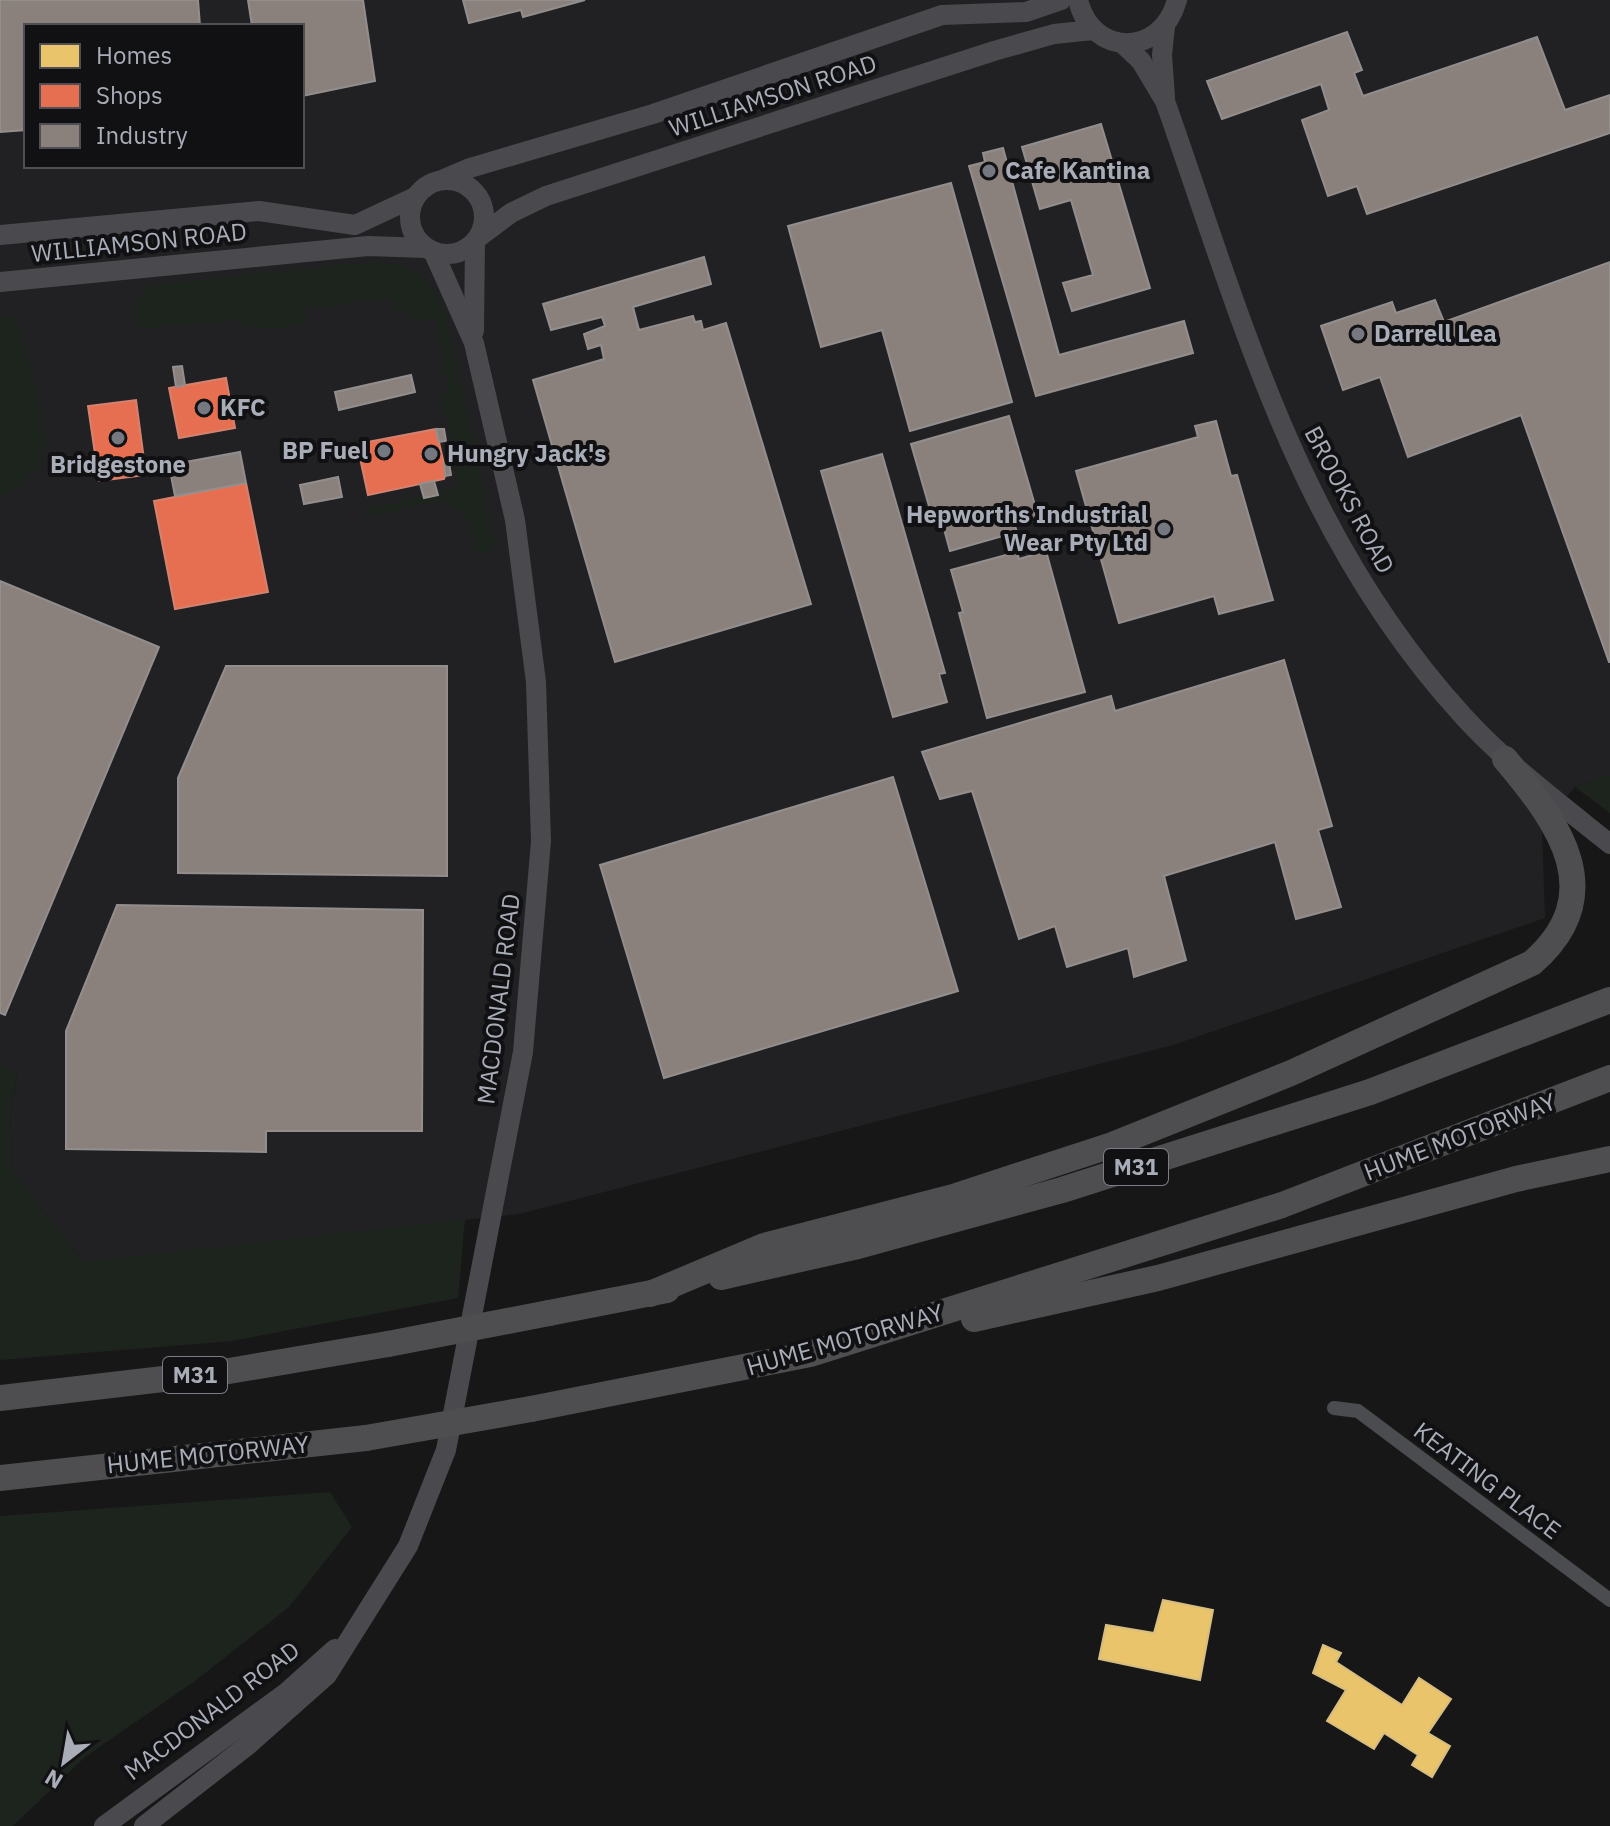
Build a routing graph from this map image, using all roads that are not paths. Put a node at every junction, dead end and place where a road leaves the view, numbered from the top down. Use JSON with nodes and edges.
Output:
{"nodes":[{"id":1,"x":1061,"y":0,"type":"edge"},
{"id":2,"x":1078,"y":0,"type":"edge"},
{"id":3,"x":1177,"y":0,"type":"edge"},
{"id":4,"x":1165,"y":26,"type":"junction"},
{"id":5,"x":1093,"y":30,"type":"junction"},
{"id":6,"x":1122,"y":43,"type":"junction"},
{"id":7,"x":1165,"y":101,"type":"junction"},
{"id":8,"x":444,"y":179,"type":"junction"},
{"id":9,"x":415,"y":197,"type":"junction"},
{"id":10,"x":0,"y":235,"type":"edge"},
{"id":11,"x":477,"y":240,"type":"junction"},
{"id":12,"x":430,"y":249,"type":"junction"},
{"id":13,"x":0,"y":282,"type":"edge"},
{"id":14,"x":474,"y":343,"type":"junction"},
{"id":15,"x":1505,"y":759,"type":"junction"},
{"id":16,"x":1610,"y":844,"type":"edge"},
{"id":17,"x":1610,"y":1000,"type":"edge"},
{"id":18,"x":1610,"y":1078,"type":"edge"},
{"id":19,"x":1610,"y":1159,"type":"edge"},
{"id":20,"x":650,"y":1294,"type":"junction"},
{"id":21,"x":810,"y":1354,"type":"junction"},
{"id":22,"x":0,"y":1398,"type":"edge"},
{"id":23,"x":1334,"y":1408,"type":"dead end"},
{"id":24,"x":0,"y":1478,"type":"edge"},
{"id":25,"x":1610,"y":1600,"type":"edge"},
{"id":26,"x":350,"y":1636,"type":"junction"},
{"id":27,"x":104,"y":1826,"type":"edge"},
{"id":28,"x":144,"y":1826,"type":"edge"}],
"edges":[{"from":1,"to":8,"type":"main road","name":"WILLIAMSON ROAD"},
{"from":2,"to":5,"type":"main road"},
{"from":3,"to":4,"type":"main road"},
{"from":4,"to":6,"type":"main road"},
{"from":4,"to":7,"type":"main road","name":"BROOKS ROAD"},
{"from":5,"to":6,"type":"main road"},
{"from":5,"to":11,"type":"main road","name":"WILLIAMSON ROAD"},
{"from":6,"to":7,"type":"main road","name":"BROOKS ROAD"},
{"from":7,"to":15,"type":"main road","name":"BROOKS ROAD"},
{"from":8,"to":9,"type":"main road"},
{"from":8,"to":11,"type":"main road"},
{"from":9,"to":10,"type":"main road","name":"WILLIAMSON ROAD"},
{"from":9,"to":12,"type":"main road"},
{"from":11,"to":12,"type":"main road"},
{"from":11,"to":14,"type":"main road","name":"MACDONALD ROAD"},
{"from":12,"to":13,"type":"main road","name":"WILLIAMSON ROAD"},
{"from":12,"to":14,"type":"main road","name":"MACDONALD ROAD"},
{"from":14,"to":26,"type":"main road","name":"MACDONALD ROAD"},
{"from":15,"to":16,"type":"main road","name":"BROOKS ROAD"},
{"from":15,"to":20,"type":"highway"},
{"from":17,"to":20,"type":"highway","number":"M31"},
{"from":18,"to":21,"type":"highway","name":"HUME MOTORWAY"},
{"from":19,"to":21,"type":"highway"},
{"from":20,"to":22,"type":"highway","number":"M31","bridge":true},
{"from":21,"to":24,"type":"highway","name":"HUME MOTORWAY","bridge":true},
{"from":23,"to":25,"type":"street","name":"KEATING PLACE"},
{"from":26,"to":27,"type":"main road","name":"MACDONALD ROAD"},
{"from":26,"to":28,"type":"main road","name":"MACDONALD ROAD"}]}
